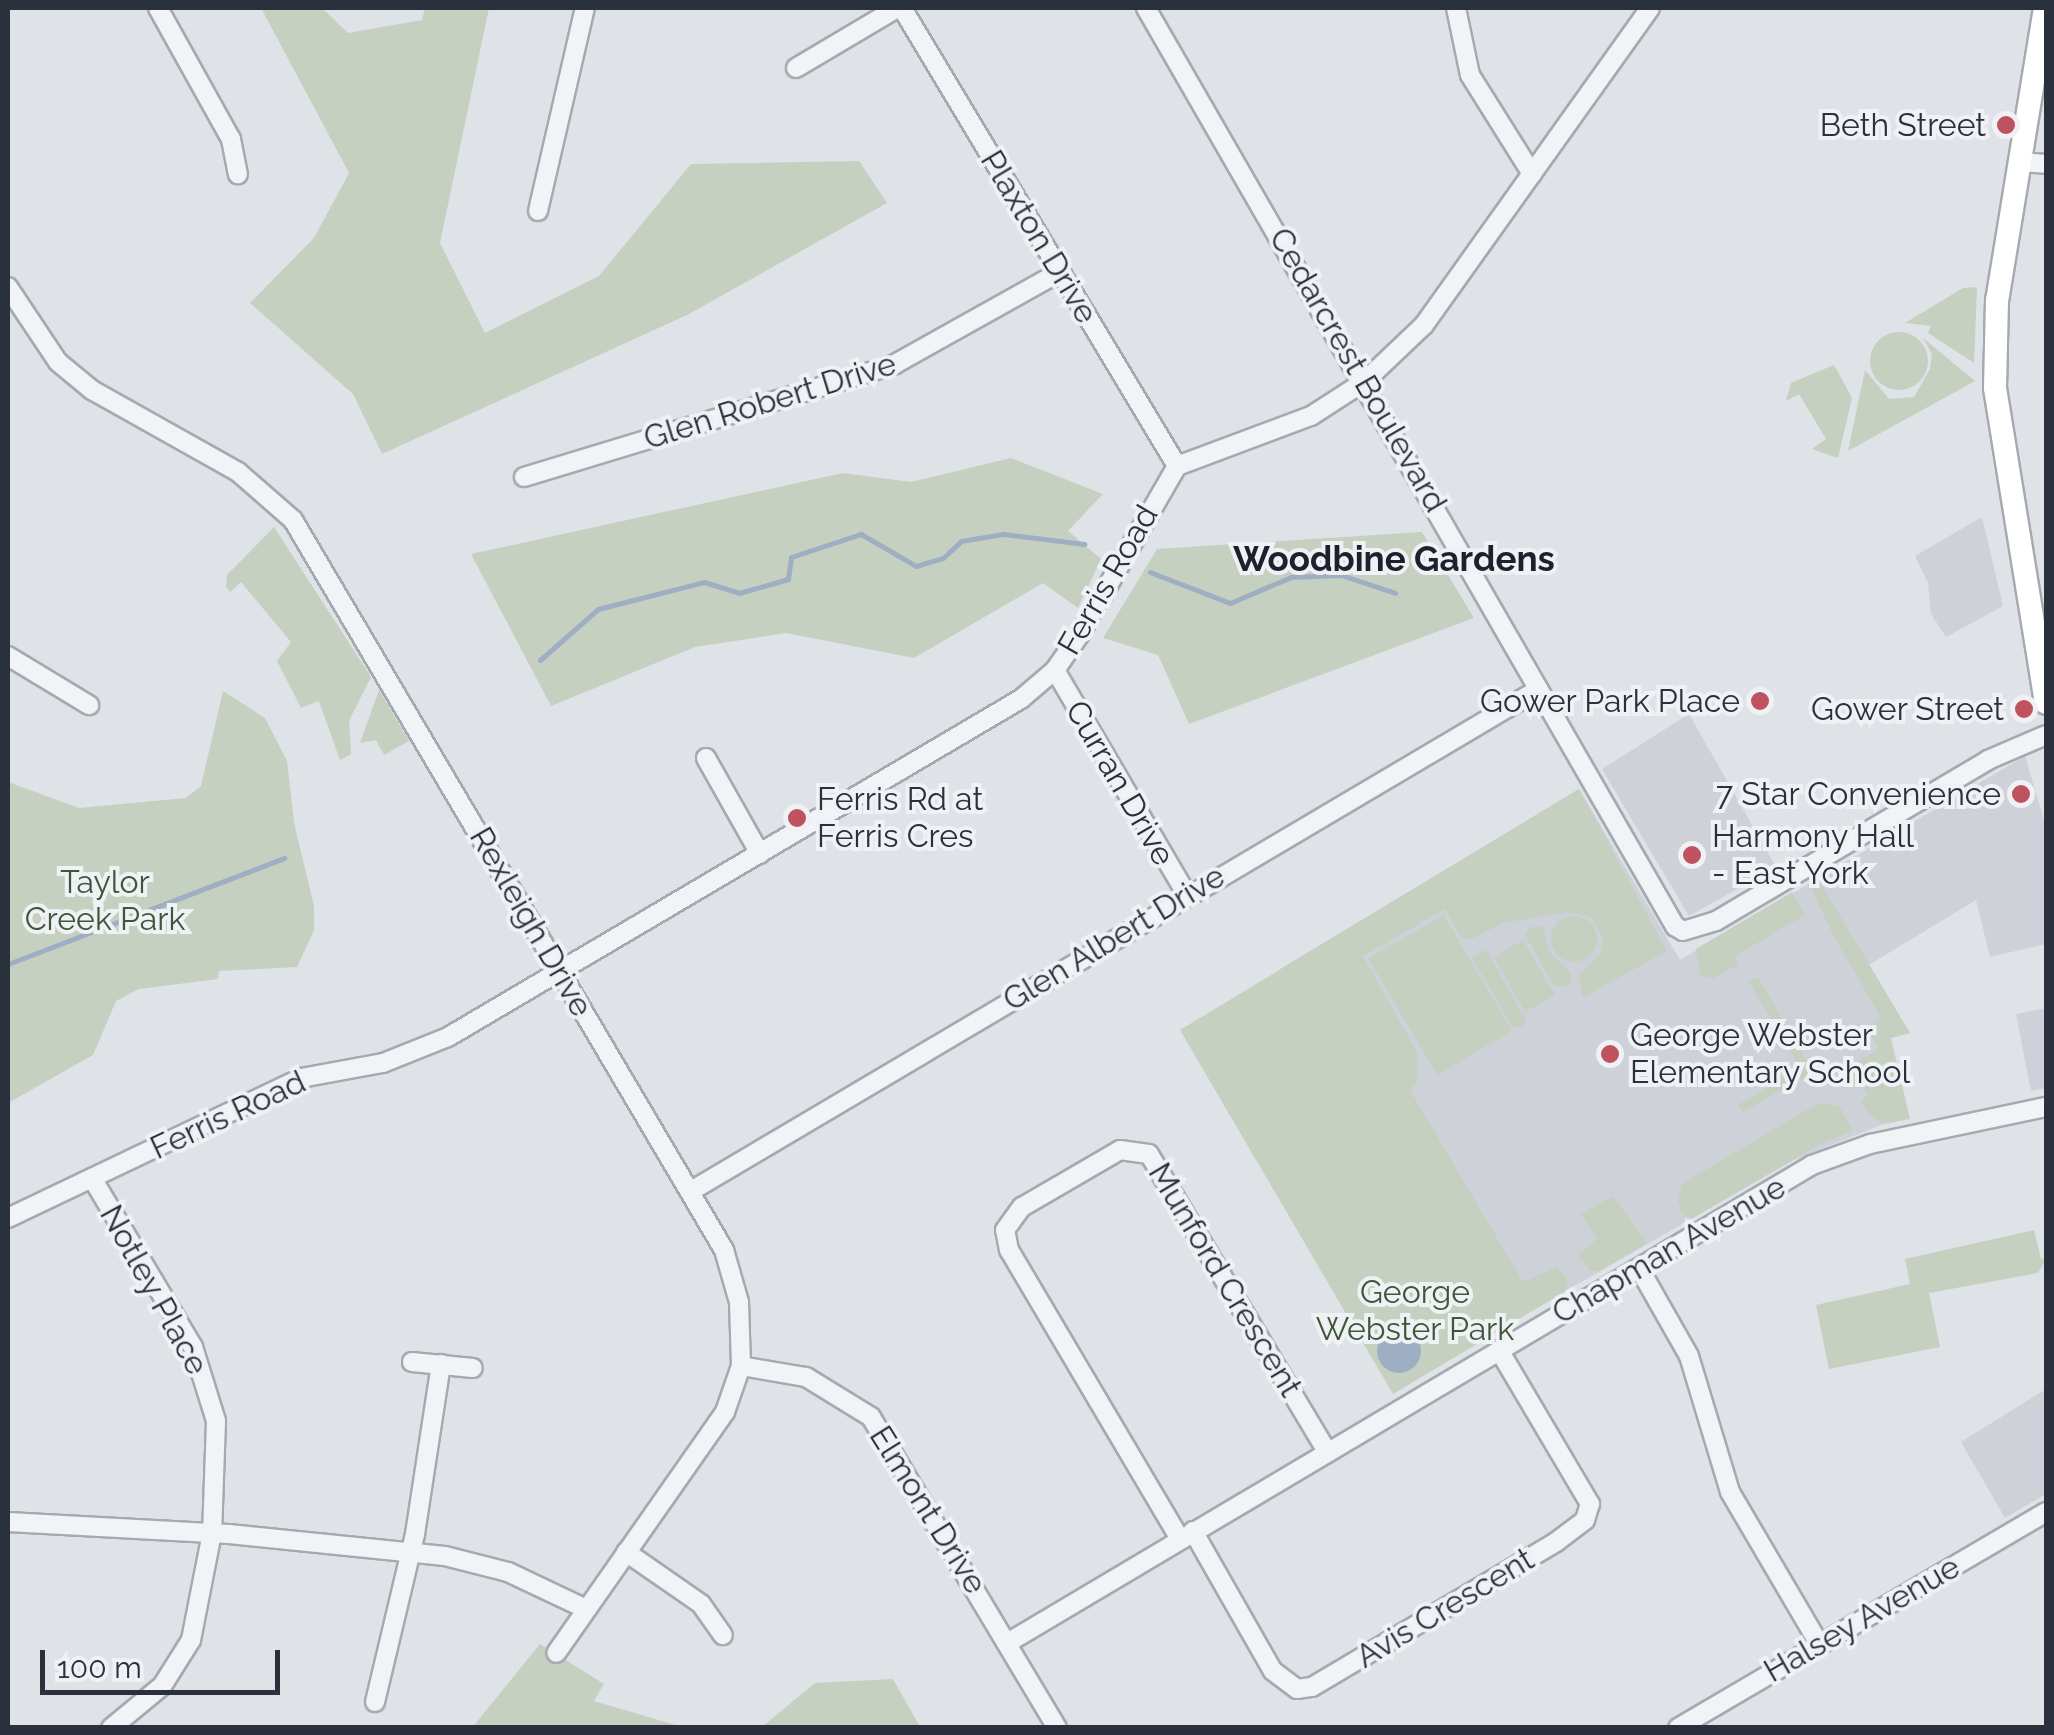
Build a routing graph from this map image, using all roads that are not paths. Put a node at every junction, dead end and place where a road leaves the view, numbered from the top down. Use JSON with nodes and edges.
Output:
{"nodes":[{"id":1,"x":158,"y":8,"type":"edge"},
{"id":2,"x":585,"y":8,"type":"edge"},
{"id":3,"x":899,"y":8,"type":"edge"},
{"id":4,"x":1146,"y":8,"type":"edge"},
{"id":5,"x":1456,"y":8,"type":"edge"},
{"id":6,"x":1650,"y":8,"type":"edge"},
{"id":7,"x":2046,"y":8,"type":"edge"},
{"id":8,"x":796,"y":68,"type":"dead end"},
{"id":9,"x":2019,"y":162,"type":"junction"},
{"id":10,"x":2046,"y":164,"type":"edge"},
{"id":11,"x":238,"y":174,"type":"dead end"},
{"id":12,"x":1532,"y":174,"type":"junction"},
{"id":13,"x":538,"y":210,"type":"dead end"},
{"id":14,"x":1058,"y":273,"type":"junction"},
{"id":15,"x":8,"y":288,"type":"edge"},
{"id":16,"x":1366,"y":381,"type":"junction"},
{"id":17,"x":1177,"y":466,"type":"junction"},
{"id":18,"x":524,"y":477,"type":"dead end"},
{"id":19,"x":8,"y":656,"type":"edge"},
{"id":20,"x":1055,"y":670,"type":"junction"},
{"id":21,"x":1539,"y":689,"type":"junction"},
{"id":22,"x":2046,"y":703,"type":"edge"},
{"id":23,"x":89,"y":704,"type":"dead end"},
{"id":24,"x":2046,"y":735,"type":"edge"},
{"id":25,"x":706,"y":758,"type":"dead end"},
{"id":26,"x":760,"y":854,"type":"junction"},
{"id":27,"x":1187,"y":895,"type":"junction"},
{"id":28,"x":560,"y":970,"type":"junction"},
{"id":29,"x":2046,"y":1107,"type":"edge"},
{"id":30,"x":92,"y":1178,"type":"junction"},
{"id":31,"x":691,"y":1191,"type":"junction"},
{"id":32,"x":8,"y":1218,"type":"edge"},
{"id":33,"x":1639,"y":1268,"type":"junction"},
{"id":34,"x":1499,"y":1350,"type":"junction"},
{"id":35,"x":412,"y":1362,"type":"dead end"},
{"id":36,"x":441,"y":1364,"type":"junction"},
{"id":37,"x":741,"y":1366,"type":"junction"},
{"id":38,"x":473,"y":1368,"type":"dead end"},
{"id":39,"x":1326,"y":1450,"type":"junction"},
{"id":40,"x":2046,"y":1512,"type":"edge"},
{"id":41,"x":8,"y":1522,"type":"edge"},
{"id":42,"x":212,"y":1533,"type":"junction"},
{"id":43,"x":1187,"y":1535,"type":"junction"},
{"id":44,"x":626,"y":1552,"type":"junction"},
{"id":45,"x":412,"y":1553,"type":"junction"},
{"id":46,"x":582,"y":1608,"type":"junction"},
{"id":47,"x":723,"y":1635,"type":"dead end"},
{"id":48,"x":1009,"y":1642,"type":"junction"},
{"id":49,"x":1819,"y":1644,"type":"junction"},
{"id":50,"x":556,"y":1653,"type":"dead end"},
{"id":51,"x":375,"y":1702,"type":"dead end"},
{"id":52,"x":111,"y":1728,"type":"edge"},
{"id":53,"x":1057,"y":1728,"type":"edge"},
{"id":54,"x":1678,"y":1728,"type":"edge"}],
"edges":[{"from":1,"to":11,"type":"street"},
{"from":2,"to":13,"type":"street"},
{"from":3,"to":8,"type":"street"},
{"from":3,"to":14,"type":"street","name":"Plaxton Drive"},
{"from":4,"to":16,"type":"street","name":"Cedarcrest Boulevard"},
{"from":5,"to":12,"type":"street"},
{"from":6,"to":12,"type":"street"},
{"from":7,"to":9,"type":"street"},
{"from":9,"to":10,"type":"street"},
{"from":9,"to":22,"type":"street"},
{"from":12,"to":16,"type":"street"},
{"from":14,"to":17,"type":"street","name":"Plaxton Drive"},
{"from":14,"to":18,"type":"street","name":"Glen Robert Drive"},
{"from":15,"to":28,"type":"street","name":"Rexleigh Drive"},
{"from":16,"to":17,"type":"street"},
{"from":16,"to":21,"type":"street","name":"Cedarcrest Boulevard"},
{"from":17,"to":20,"type":"street","name":"Ferris Road"},
{"from":19,"to":23,"type":"street"},
{"from":20,"to":26,"type":"street","name":"Ferris Road"},
{"from":20,"to":27,"type":"street","name":"Curran Drive"},
{"from":21,"to":24,"type":"street","name":"Cedarcrest Boulevard"},
{"from":21,"to":27,"type":"street","name":"Glen Albert Drive"},
{"from":25,"to":26,"type":"street"},
{"from":26,"to":28,"type":"street","name":"Ferris Road"},
{"from":27,"to":31,"type":"street","name":"Glen Albert Drive"},
{"from":28,"to":30,"type":"street","name":"Ferris Road"},
{"from":28,"to":31,"type":"street","name":"Rexleigh Drive"},
{"from":29,"to":33,"type":"street","name":"Chapman Avenue"},
{"from":30,"to":32,"type":"street","name":"Ferris Road"},
{"from":30,"to":42,"type":"street","name":"Notley Place"},
{"from":31,"to":37,"type":"street","name":"Rexleigh Drive"},
{"from":33,"to":34,"type":"street","name":"Chapman Avenue"},
{"from":33,"to":49,"type":"street"},
{"from":34,"to":39,"type":"street","name":"Chapman Avenue"},
{"from":34,"to":43,"type":"street","name":"Avis Crescent"},
{"from":35,"to":36,"type":"street"},
{"from":36,"to":38,"type":"street"},
{"from":36,"to":45,"type":"street"},
{"from":37,"to":44,"type":"street","name":"Rexleigh Drive"},
{"from":37,"to":48,"type":"street","name":"Elmont Drive"},
{"from":39,"to":43,"type":"street","name":"Chapman Avenue"},
{"from":39,"to":43,"type":"street","name":"Munford Crescent"},
{"from":40,"to":49,"type":"street","name":"Halsey Avenue"},
{"from":41,"to":42,"type":"street"},
{"from":42,"to":45,"type":"street"},
{"from":42,"to":52,"type":"street","name":"Notley Place"},
{"from":43,"to":48,"type":"street","name":"Chapman Avenue"},
{"from":44,"to":46,"type":"street","name":"Rexleigh Drive"},
{"from":44,"to":47,"type":"street"},
{"from":45,"to":46,"type":"street"},
{"from":45,"to":51,"type":"street"},
{"from":46,"to":50,"type":"street","name":"Rexleigh Drive"},
{"from":48,"to":53,"type":"street","name":"Elmont Drive"},
{"from":49,"to":54,"type":"street","name":"Halsey Avenue"}]}
